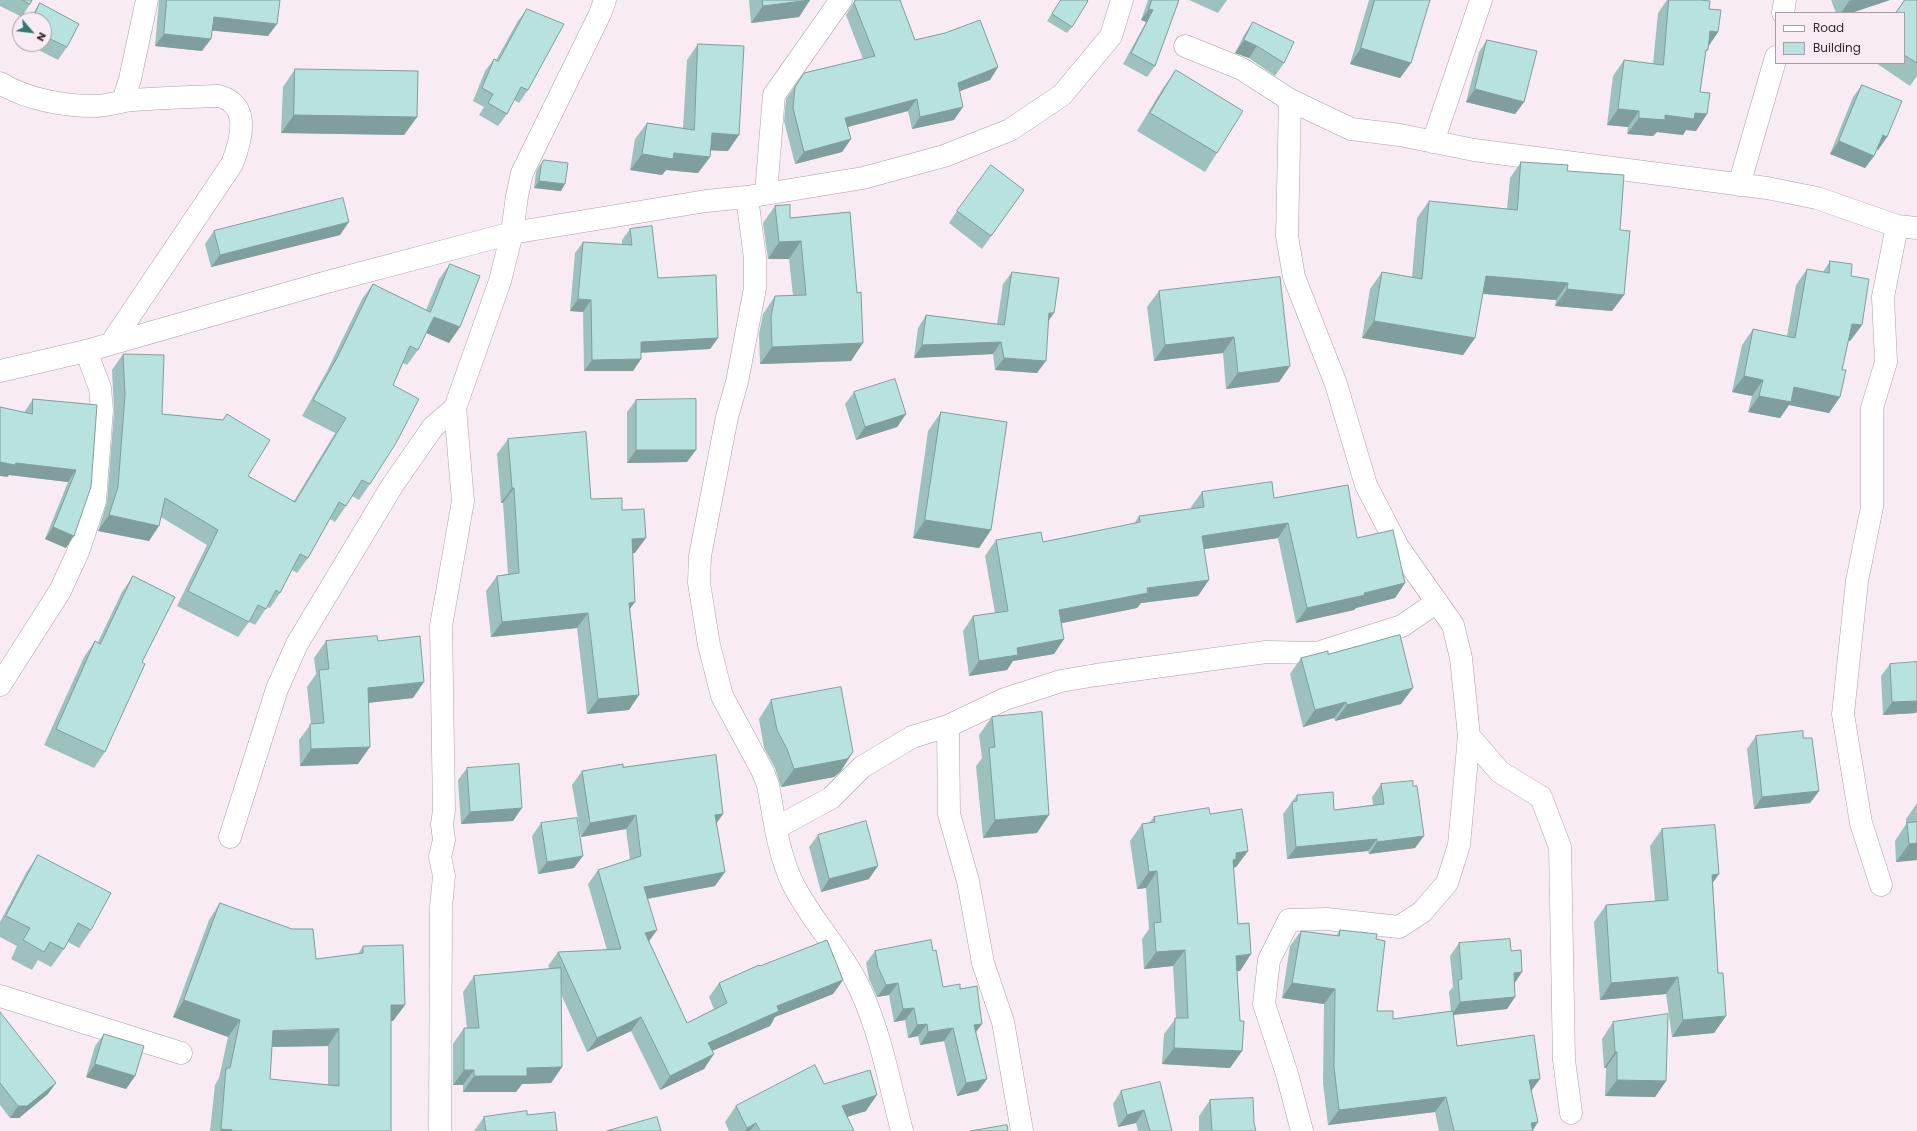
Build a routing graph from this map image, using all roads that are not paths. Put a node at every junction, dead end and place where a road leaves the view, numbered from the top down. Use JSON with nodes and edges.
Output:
{"nodes":[{"id":1,"x":147,"y":0,"type":"edge"},
{"id":2,"x":605,"y":0,"type":"edge"},
{"id":3,"x":841,"y":0,"type":"edge"},
{"id":4,"x":1122,"y":0,"type":"edge"},
{"id":5,"x":1482,"y":0,"type":"edge"},
{"id":6,"x":1785,"y":0,"type":"edge"},
{"id":7,"x":1783,"y":12,"type":"edge"},
{"id":8,"x":1185,"y":46,"type":"dead end"},
{"id":9,"x":1775,"y":60,"type":"edge"},
{"id":10,"x":0,"y":83,"type":"edge"},
{"id":11,"x":1290,"y":100,"type":"junction"},
{"id":12,"x":123,"y":101,"type":"junction"},
{"id":13,"x":1433,"y":142,"type":"junction"},
{"id":14,"x":1739,"y":184,"type":"junction"},
{"id":15,"x":756,"y":195,"type":"junction"},
{"id":16,"x":1907,"y":227,"type":"edge"},
{"id":17,"x":512,"y":233,"type":"junction"},
{"id":18,"x":112,"y":342,"type":"junction"},
{"id":19,"x":86,"y":351,"type":"junction"},
{"id":20,"x":0,"y":371,"type":"edge"},
{"id":21,"x":455,"y":408,"type":"junction"},
{"id":22,"x":1437,"y":602,"type":"junction"},
{"id":23,"x":0,"y":685,"type":"edge"},
{"id":24,"x":948,"y":726,"type":"junction"},
{"id":25,"x":1469,"y":736,"type":"junction"},
{"id":26,"x":776,"y":828,"type":"junction"},
{"id":27,"x":230,"y":837,"type":"dead end"},
{"id":28,"x":1881,"y":885,"type":"dead end"},
{"id":29,"x":0,"y":996,"type":"edge"},
{"id":30,"x":181,"y":1054,"type":"dead end"},
{"id":31,"x":1571,"y":1113,"type":"dead end"},
{"id":32,"x":440,"y":1131,"type":"edge"},
{"id":33,"x":902,"y":1131,"type":"edge"},
{"id":34,"x":1022,"y":1131,"type":"edge"},
{"id":35,"x":1302,"y":1131,"type":"edge"}],
"edges":[{"from":1,"to":12,"type":"street"},
{"from":2,"to":17,"type":"street"},
{"from":3,"to":15,"type":"street"},
{"from":4,"to":15,"type":"street"},
{"from":5,"to":13,"type":"street"},
{"from":6,"to":7,"type":"street"},
{"from":8,"to":11,"type":"street"},
{"from":9,"to":14,"type":"street"},
{"from":10,"to":12,"type":"street"},
{"from":11,"to":13,"type":"street"},
{"from":11,"to":22,"type":"street"},
{"from":12,"to":18,"type":"street"},
{"from":13,"to":14,"type":"street"},
{"from":14,"to":16,"type":"street"},
{"from":15,"to":17,"type":"street"},
{"from":15,"to":26,"type":"street"},
{"from":16,"to":28,"type":"street"},
{"from":17,"to":18,"type":"street"},
{"from":17,"to":21,"type":"street"},
{"from":18,"to":19,"type":"street"},
{"from":19,"to":20,"type":"street"},
{"from":19,"to":23,"type":"street"},
{"from":21,"to":27,"type":"street"},
{"from":21,"to":32,"type":"street"},
{"from":22,"to":24,"type":"street"},
{"from":22,"to":25,"type":"street"},
{"from":24,"to":26,"type":"street"},
{"from":24,"to":34,"type":"street"},
{"from":25,"to":31,"type":"street"},
{"from":25,"to":35,"type":"street"},
{"from":26,"to":33,"type":"street"},
{"from":29,"to":30,"type":"street"}]}
